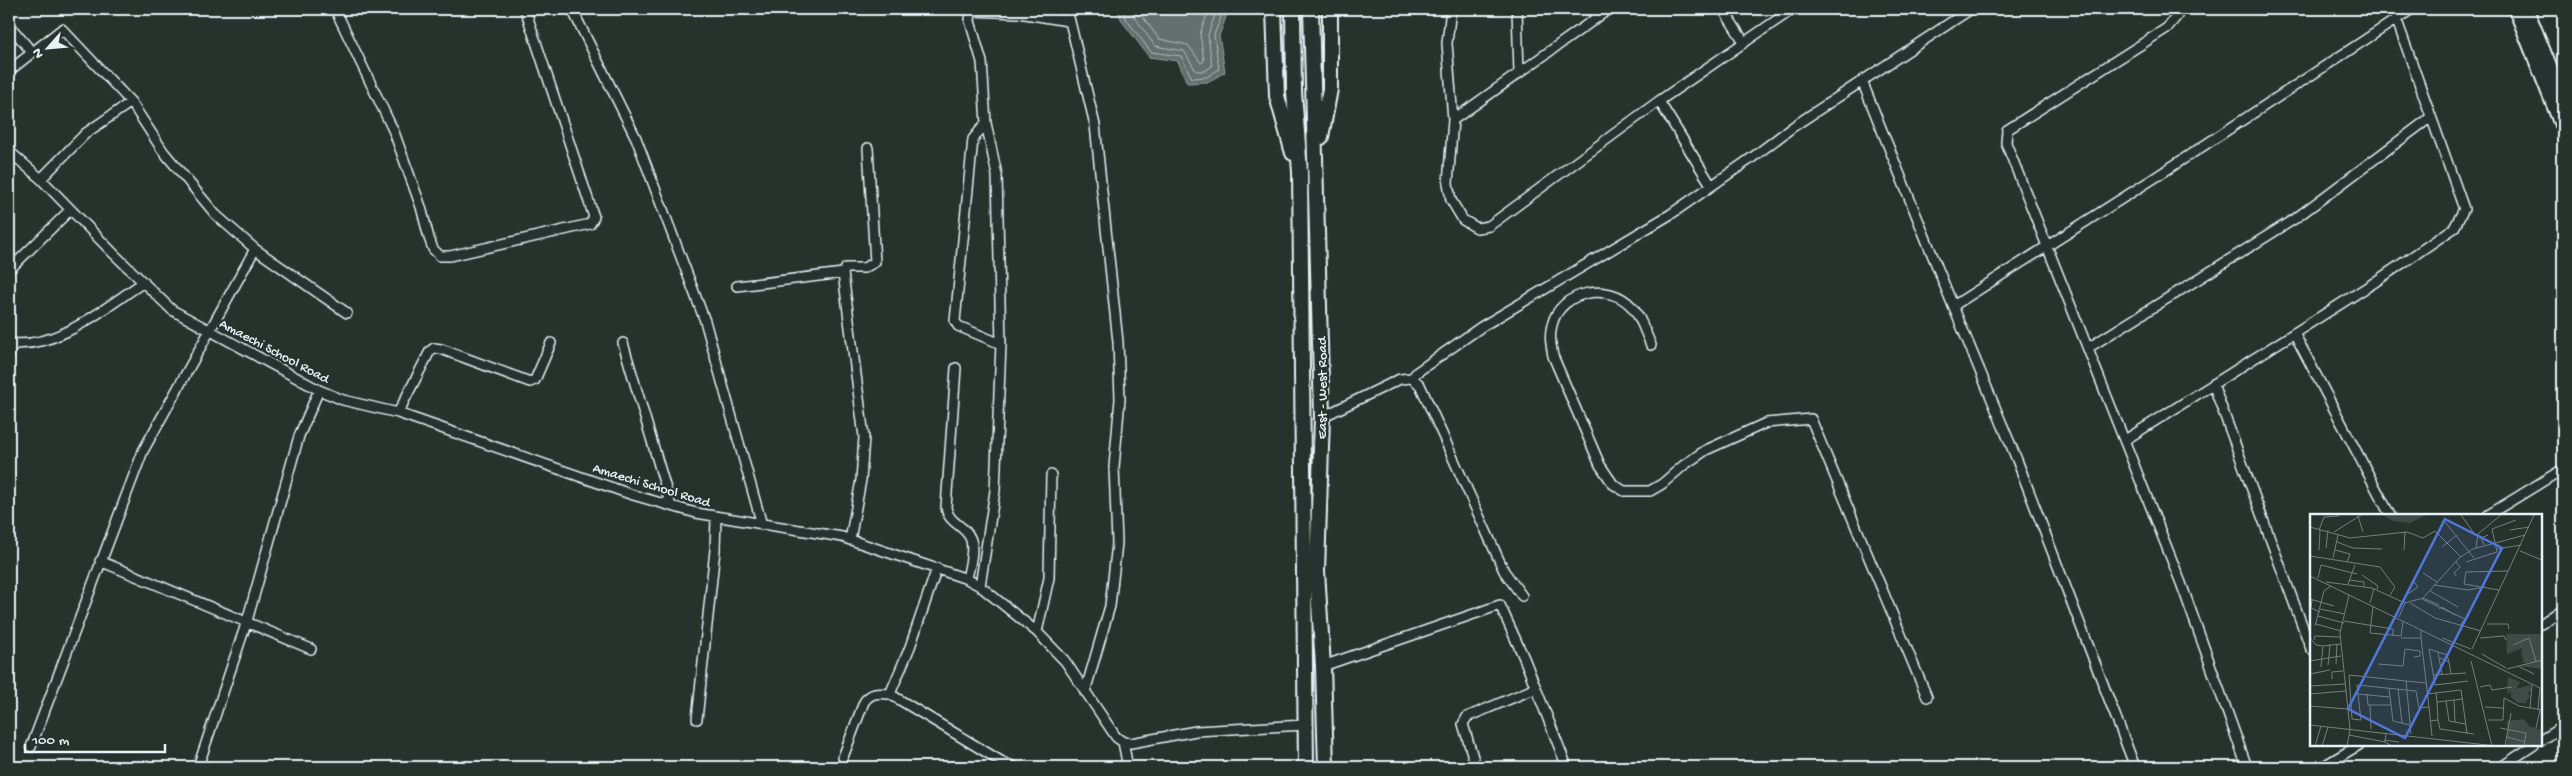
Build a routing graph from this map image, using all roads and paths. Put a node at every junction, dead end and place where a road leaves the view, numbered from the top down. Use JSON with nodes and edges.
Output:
{"nodes":[{"id":1,"x":335,"y":9,"type":"edge"},
{"id":2,"x":525,"y":9,"type":"edge"},
{"id":3,"x":572,"y":9,"type":"edge"},
{"id":4,"x":1067,"y":9,"type":"edge"},
{"id":5,"x":1274,"y":9,"type":"edge"},
{"id":6,"x":1293,"y":9,"type":"edge"},
{"id":7,"x":1311,"y":9,"type":"edge"},
{"id":8,"x":1330,"y":9,"type":"edge"},
{"id":9,"x":1451,"y":9,"type":"edge"},
{"id":10,"x":1517,"y":9,"type":"edge"},
{"id":11,"x":1609,"y":9,"type":"edge"},
{"id":12,"x":1724,"y":9,"type":"edge"},
{"id":13,"x":1793,"y":9,"type":"edge"},
{"id":14,"x":1971,"y":9,"type":"edge"},
{"id":15,"x":2173,"y":9,"type":"edge"},
{"id":16,"x":2412,"y":9,"type":"edge"},
{"id":17,"x":2515,"y":9,"type":"edge"},
{"id":18,"x":2527,"y":9,"type":"edge"},
{"id":19,"x":2396,"y":18,"type":"junction"},
{"id":20,"x":1068,"y":21,"type":"junction"},
{"id":21,"x":9,"y":24,"type":"edge"},
{"id":22,"x":1744,"y":42,"type":"junction"},
{"id":23,"x":31,"y":51,"type":"junction"},
{"id":24,"x":9,"y":71,"type":"edge"},
{"id":25,"x":1519,"y":73,"type":"junction"},
{"id":26,"x":1862,"y":81,"type":"junction"},
{"id":27,"x":2563,"y":98,"type":"edge"},
{"id":28,"x":1659,"y":101,"type":"junction"},
{"id":29,"x":131,"y":102,"type":"junction"},
{"id":30,"x":2431,"y":116,"type":"junction"},
{"id":31,"x":1452,"y":120,"type":"junction"},
{"id":32,"x":986,"y":123,"type":"junction"},
{"id":33,"x":2563,"y":130,"type":"edge"},
{"id":34,"x":868,"y":148,"type":"dead end"},
{"id":35,"x":9,"y":151,"type":"edge"},
{"id":36,"x":1317,"y":162,"type":"junction"},
{"id":37,"x":1300,"y":172,"type":"junction"},
{"id":38,"x":41,"y":179,"type":"junction"},
{"id":39,"x":1711,"y":186,"type":"junction"},
{"id":40,"x":70,"y":210,"type":"junction"},
{"id":41,"x":2047,"y":247,"type":"junction"},
{"id":42,"x":255,"y":249,"type":"junction"},
{"id":43,"x":9,"y":270,"type":"edge"},
{"id":44,"x":843,"y":273,"type":"junction"},
{"id":45,"x":144,"y":282,"type":"junction"},
{"id":46,"x":737,"y":286,"type":"dead end"},
{"id":47,"x":1953,"y":306,"type":"junction"},
{"id":48,"x":347,"y":312,"type":"dead end"},
{"id":49,"x":209,"y":330,"type":"junction"},
{"id":50,"x":2294,"y":333,"type":"junction"},
{"id":51,"x":623,"y":343,"type":"dead end"},
{"id":52,"x":11,"y":344,"type":"edge"},
{"id":53,"x":551,"y":344,"type":"dead end"},
{"id":54,"x":1001,"y":344,"type":"junction"},
{"id":55,"x":1651,"y":345,"type":"dead end"},
{"id":56,"x":2088,"y":348,"type":"junction"},
{"id":57,"x":9,"y":355,"type":"edge"},
{"id":58,"x":956,"y":368,"type":"dead end"},
{"id":59,"x":1412,"y":378,"type":"junction"},
{"id":60,"x":2213,"y":384,"type":"junction"},
{"id":61,"x":318,"y":390,"type":"junction"},
{"id":62,"x":398,"y":413,"type":"junction"},
{"id":63,"x":1322,"y":417,"type":"junction"},
{"id":64,"x":2125,"y":440,"type":"junction"},
{"id":65,"x":2563,"y":469,"type":"edge"},
{"id":66,"x":1051,"y":475,"type":"dead end"},
{"id":67,"x":671,"y":506,"type":"junction"},
{"id":68,"x":2389,"y":514,"type":"edge"},
{"id":69,"x":2490,"y":514,"type":"edge"},
{"id":70,"x":716,"y":518,"type":"junction"},
{"id":71,"x":762,"y":525,"type":"junction"},
{"id":72,"x":850,"y":540,"type":"junction"},
{"id":73,"x":100,"y":561,"type":"junction"},
{"id":74,"x":938,"y":568,"type":"junction"},
{"id":75,"x":968,"y":579,"type":"junction"},
{"id":76,"x":980,"y":586,"type":"junction"},
{"id":77,"x":1522,"y":596,"type":"dead end"},
{"id":78,"x":2563,"y":609,"type":"edge"},
{"id":79,"x":247,"y":621,"type":"junction"},
{"id":80,"x":2542,"y":623,"type":"edge"},
{"id":81,"x":1037,"y":632,"type":"junction"},
{"id":82,"x":2310,"y":646,"type":"edge"},
{"id":83,"x":311,"y":649,"type":"dead end"},
{"id":84,"x":1323,"y":666,"type":"junction"},
{"id":85,"x":1536,"y":688,"type":"junction"},
{"id":86,"x":1085,"y":692,"type":"junction"},
{"id":87,"x":890,"y":694,"type":"junction"},
{"id":88,"x":1927,"y":697,"type":"dead end"},
{"id":89,"x":697,"y":719,"type":"dead end"},
{"id":90,"x":1305,"y":725,"type":"junction"},
{"id":91,"x":2563,"y":726,"type":"edge"},
{"id":92,"x":2542,"y":739,"type":"edge"},
{"id":93,"x":1123,"y":742,"type":"junction"},
{"id":94,"x":2532,"y":746,"type":"edge"},
{"id":95,"x":31,"y":747,"type":"dead end"},
{"id":96,"x":2349,"y":748,"type":"edge"},
{"id":97,"x":843,"y":757,"type":"dead end"},
{"id":98,"x":198,"y":767,"type":"edge"},
{"id":99,"x":1015,"y":767,"type":"edge"},
{"id":100,"x":1128,"y":767,"type":"edge"},
{"id":101,"x":1306,"y":767,"type":"edge"},
{"id":102,"x":1326,"y":767,"type":"edge"},
{"id":103,"x":1476,"y":767,"type":"edge"},
{"id":104,"x":1567,"y":767,"type":"edge"},
{"id":105,"x":2135,"y":767,"type":"edge"},
{"id":106,"x":2247,"y":767,"type":"edge"},
{"id":107,"x":2322,"y":767,"type":"edge"},
{"id":108,"x":2501,"y":767,"type":"edge"}],
"edges":[{"from":1,"to":2,"type":"street"},
{"from":3,"to":71,"type":"street"},
{"from":4,"to":20,"type":"street"},
{"from":5,"to":37,"type":"main road"},
{"from":6,"to":37,"type":"main road","name":"East - West Road"},
{"from":7,"to":36,"type":"main road","name":"East - West Road"},
{"from":8,"to":36,"type":"main road"},
{"from":9,"to":31,"type":"street"},
{"from":10,"to":25,"type":"street"},
{"from":11,"to":25,"type":"street"},
{"from":12,"to":22,"type":"street"},
{"from":13,"to":22,"type":"street"},
{"from":14,"to":26,"type":"street"},
{"from":15,"to":41,"type":"street"},
{"from":16,"to":19,"type":"street"},
{"from":17,"to":33,"type":"main road"},
{"from":18,"to":27,"type":"main road"},
{"from":19,"to":30,"type":"street"},
{"from":19,"to":41,"type":"street"},
{"from":20,"to":32,"type":"street"},
{"from":20,"to":86,"type":"street"},
{"from":21,"to":23,"type":"street"},
{"from":22,"to":28,"type":"street"},
{"from":23,"to":24,"type":"street"},
{"from":23,"to":29,"type":"street"},
{"from":25,"to":31,"type":"street"},
{"from":26,"to":39,"type":"street"},
{"from":26,"to":47,"type":"street"},
{"from":28,"to":31,"type":"street"},
{"from":28,"to":39,"type":"street"},
{"from":29,"to":38,"type":"street"},
{"from":29,"to":42,"type":"street"},
{"from":30,"to":50,"type":"street"},
{"from":30,"to":56,"type":"street"},
{"from":32,"to":54,"type":"street"},
{"from":32,"to":54,"type":"street"},
{"from":34,"to":44,"type":"street"},
{"from":35,"to":38,"type":"street","name":"Amaechi School Road"},
{"from":36,"to":63,"type":"main road","name":"East - West Road"},
{"from":37,"to":90,"type":"main road","name":"East - West Road"},
{"from":38,"to":40,"type":"street","name":"Amaechi School Road"},
{"from":39,"to":59,"type":"street"},
{"from":40,"to":43,"type":"street"},
{"from":40,"to":45,"type":"street","name":"Amaechi School Road"},
{"from":41,"to":47,"type":"street"},
{"from":41,"to":56,"type":"street"},
{"from":42,"to":48,"type":"street"},
{"from":42,"to":49,"type":"street"},
{"from":44,"to":46,"type":"street"},
{"from":44,"to":72,"type":"street"},
{"from":45,"to":49,"type":"street","name":"Amaechi School Road"},
{"from":45,"to":52,"type":"street"},
{"from":47,"to":105,"type":"street"},
{"from":49,"to":61,"type":"street","name":"Amaechi School Road"},
{"from":49,"to":73,"type":"street"},
{"from":50,"to":60,"type":"street"},
{"from":50,"to":68,"type":"street"},
{"from":51,"to":67,"type":"street"},
{"from":52,"to":57,"type":"street"},
{"from":53,"to":62,"type":"street"},
{"from":54,"to":76,"type":"street"},
{"from":55,"to":88,"type":"street"},
{"from":56,"to":64,"type":"street"},
{"from":58,"to":75,"type":"street"},
{"from":59,"to":63,"type":"street"},
{"from":59,"to":77,"type":"street"},
{"from":60,"to":64,"type":"street"},
{"from":60,"to":82,"type":"street"},
{"from":61,"to":62,"type":"street","name":"Amaechi School Road"},
{"from":61,"to":79,"type":"street"},
{"from":62,"to":67,"type":"street","name":"Amaechi School Road"},
{"from":63,"to":84,"type":"main road","name":"East - West Road"},
{"from":64,"to":106,"type":"street"},
{"from":65,"to":69,"type":"street"},
{"from":66,"to":81,"type":"street"},
{"from":67,"to":70,"type":"street","name":"Amaechi School Road"},
{"from":70,"to":71,"type":"street","name":"Amaechi School Road"},
{"from":70,"to":89,"type":"street"},
{"from":71,"to":72,"type":"street","name":"Amaechi School Road"},
{"from":72,"to":74,"type":"street","name":"Amaechi School Road"},
{"from":73,"to":79,"type":"street"},
{"from":73,"to":95,"type":"street"},
{"from":74,"to":75,"type":"street","name":"Amaechi School Road"},
{"from":74,"to":87,"type":"street"},
{"from":75,"to":76,"type":"street","name":"Amaechi School Road"},
{"from":76,"to":81,"type":"street","name":"Amaechi School Road"},
{"from":78,"to":80,"type":"street"},
{"from":79,"to":83,"type":"street"},
{"from":79,"to":98,"type":"street"},
{"from":81,"to":86,"type":"street","name":"Amaechi School Road"},
{"from":84,"to":85,"type":"street"},
{"from":84,"to":102,"type":"main road","name":"East - West Road"},
{"from":85,"to":103,"type":"street"},
{"from":85,"to":104,"type":"street"},
{"from":86,"to":93,"type":"street","name":"Amaechi School Road"},
{"from":87,"to":97,"type":"street"},
{"from":87,"to":99,"type":"street"},
{"from":90,"to":93,"type":"street"},
{"from":90,"to":101,"type":"main road","name":"East - West Road"},
{"from":91,"to":92,"type":"street"},
{"from":93,"to":100,"type":"street"},
{"from":94,"to":108,"type":"street"},
{"from":96,"to":107,"type":"street"}]}
